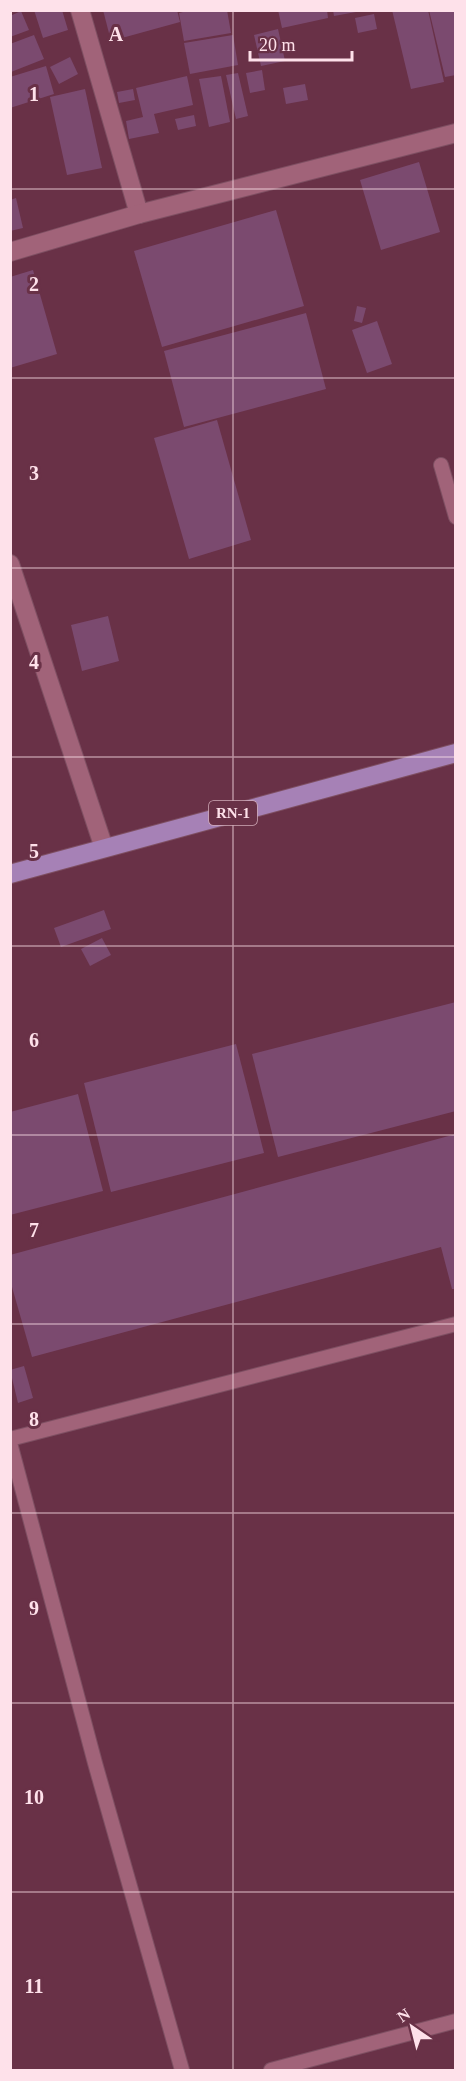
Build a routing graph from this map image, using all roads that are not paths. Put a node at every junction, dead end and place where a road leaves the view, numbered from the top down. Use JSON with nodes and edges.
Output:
{"nodes":[{"id":1,"x":80,"y":10,"type":"edge"},
{"id":2,"x":456,"y":133,"type":"edge"},
{"id":3,"x":139,"y":214,"type":"junction"},
{"id":4,"x":10,"y":252,"type":"edge"},
{"id":5,"x":441,"y":465,"type":"dead end"},
{"id":6,"x":456,"y":517,"type":"edge"},
{"id":7,"x":10,"y":564,"type":"edge"},
{"id":8,"x":456,"y":753,"type":"edge"},
{"id":9,"x":104,"y":848,"type":"junction"},
{"id":10,"x":10,"y":874,"type":"edge"},
{"id":11,"x":456,"y":1324,"type":"edge"},
{"id":12,"x":10,"y":1438,"type":"edge"},
{"id":13,"x":10,"y":1443,"type":"edge"},
{"id":14,"x":456,"y":2021,"type":"edge"},
{"id":15,"x":182,"y":2070,"type":"edge"},
{"id":16,"x":271,"y":2070,"type":"edge"}],
"edges":[{"from":1,"to":3,"type":"street"},
{"from":2,"to":3,"type":"street"},
{"from":3,"to":4,"type":"street"},
{"from":5,"to":6,"type":"lane"},
{"from":7,"to":9,"type":"street"},
{"from":8,"to":9,"type":"main road","number":"RN-1"},
{"from":9,"to":10,"type":"main road","number":"RN-1"},
{"from":11,"to":12,"type":"lane"},
{"from":13,"to":15,"type":"lane"},
{"from":14,"to":16,"type":"lane"}]}
